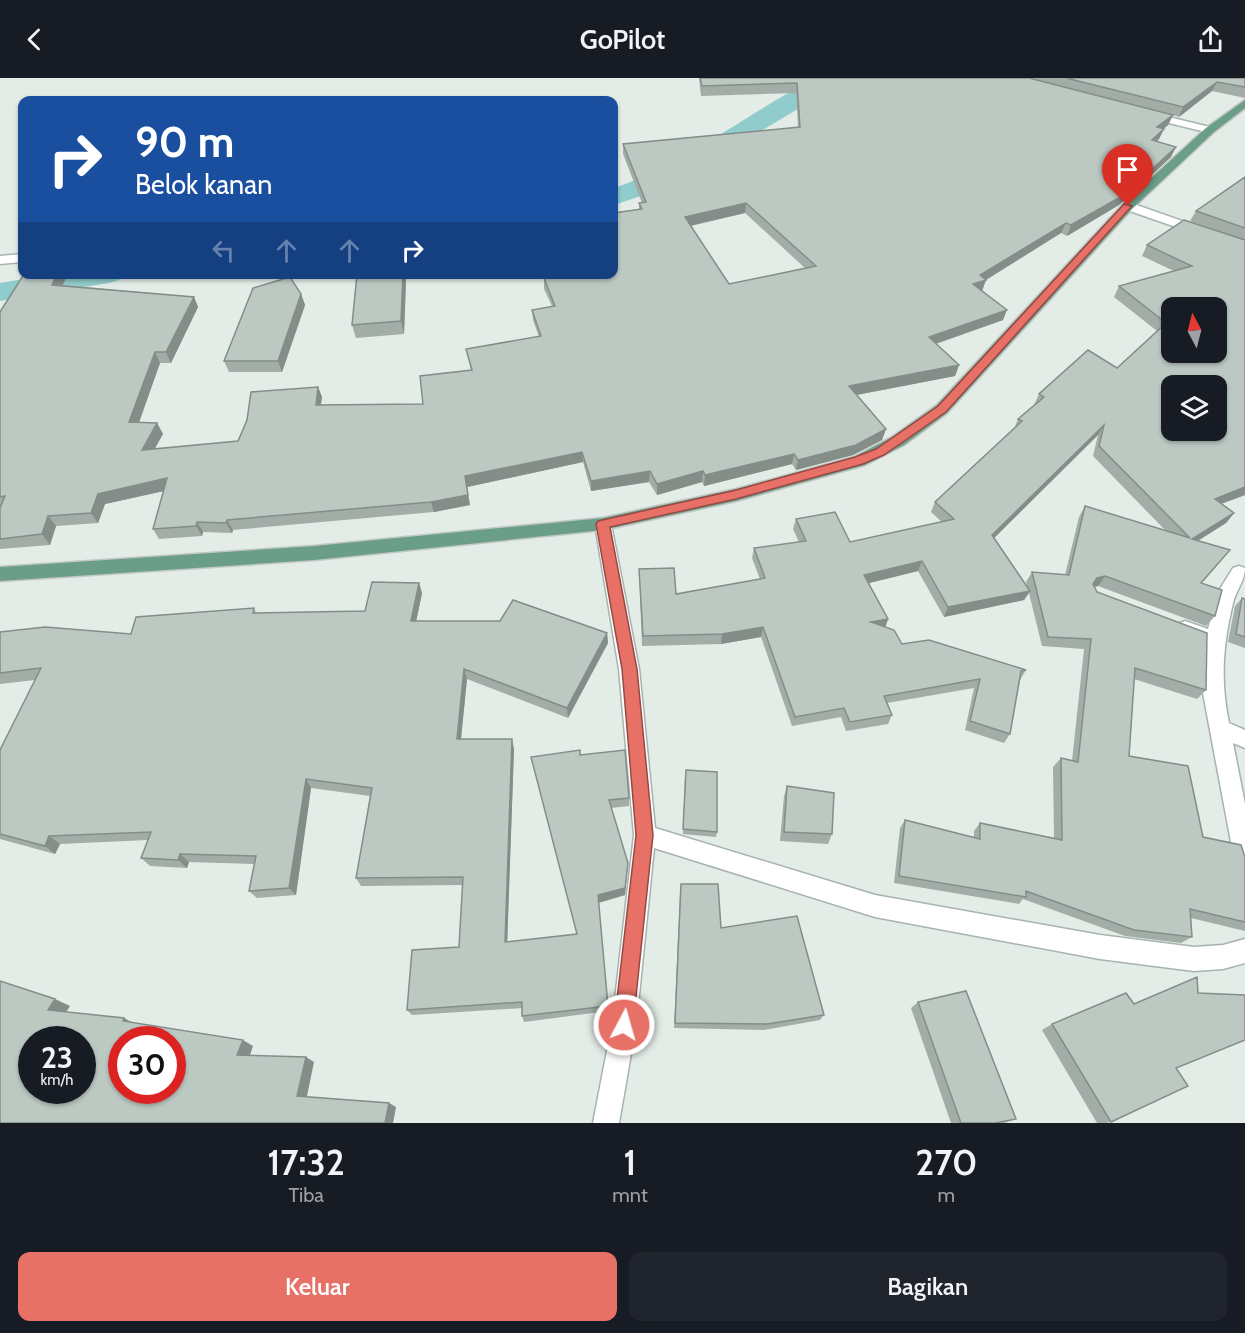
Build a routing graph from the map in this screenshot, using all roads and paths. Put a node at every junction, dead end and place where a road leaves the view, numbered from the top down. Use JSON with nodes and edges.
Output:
{"nodes":[{"id":1,"x":1244,"y":106,"type":"edge"},
{"id":2,"x":1132,"y":111,"type":"edge"},
{"id":3,"x":1210,"y":130,"type":"junction"},
{"id":4,"x":1128,"y":206,"type":"junction"},
{"id":5,"x":1245,"y":247,"type":"edge"},
{"id":6,"x":18,"y":258,"type":"edge"},
{"id":7,"x":0,"y":260,"type":"edge"},
{"id":8,"x":603,"y":524,"type":"junction"},
{"id":9,"x":1239,"y":573,"type":"dead end"},
{"id":10,"x":0,"y":574,"type":"edge"},
{"id":11,"x":1166,"y":621,"type":"edge"},
{"id":12,"x":1215,"y":639,"type":"junction"},
{"id":13,"x":1221,"y":729,"type":"junction"},
{"id":14,"x":1245,"y":739,"type":"edge"},
{"id":15,"x":645,"y":835,"type":"junction"},
{"id":16,"x":1245,"y":858,"type":"edge"},
{"id":17,"x":1245,"y":951,"type":"edge"},
{"id":18,"x":606,"y":1123,"type":"edge"}],
"edges":[{"from":1,"to":3,"type":"main road"},
{"from":2,"to":3,"type":"street"},
{"from":3,"to":4,"type":"main road"},
{"from":4,"to":5,"type":"street"},
{"from":4,"to":8,"type":"main road"},
{"from":6,"to":7,"type":"street"},
{"from":8,"to":10,"type":"main road"},
{"from":8,"to":15,"type":"street"},
{"from":9,"to":12,"type":"street"},
{"from":11,"to":12,"type":"street"},
{"from":12,"to":13,"type":"street"},
{"from":13,"to":14,"type":"street"},
{"from":13,"to":16,"type":"street"},
{"from":15,"to":17,"type":"street"},
{"from":15,"to":18,"type":"street"}]}
